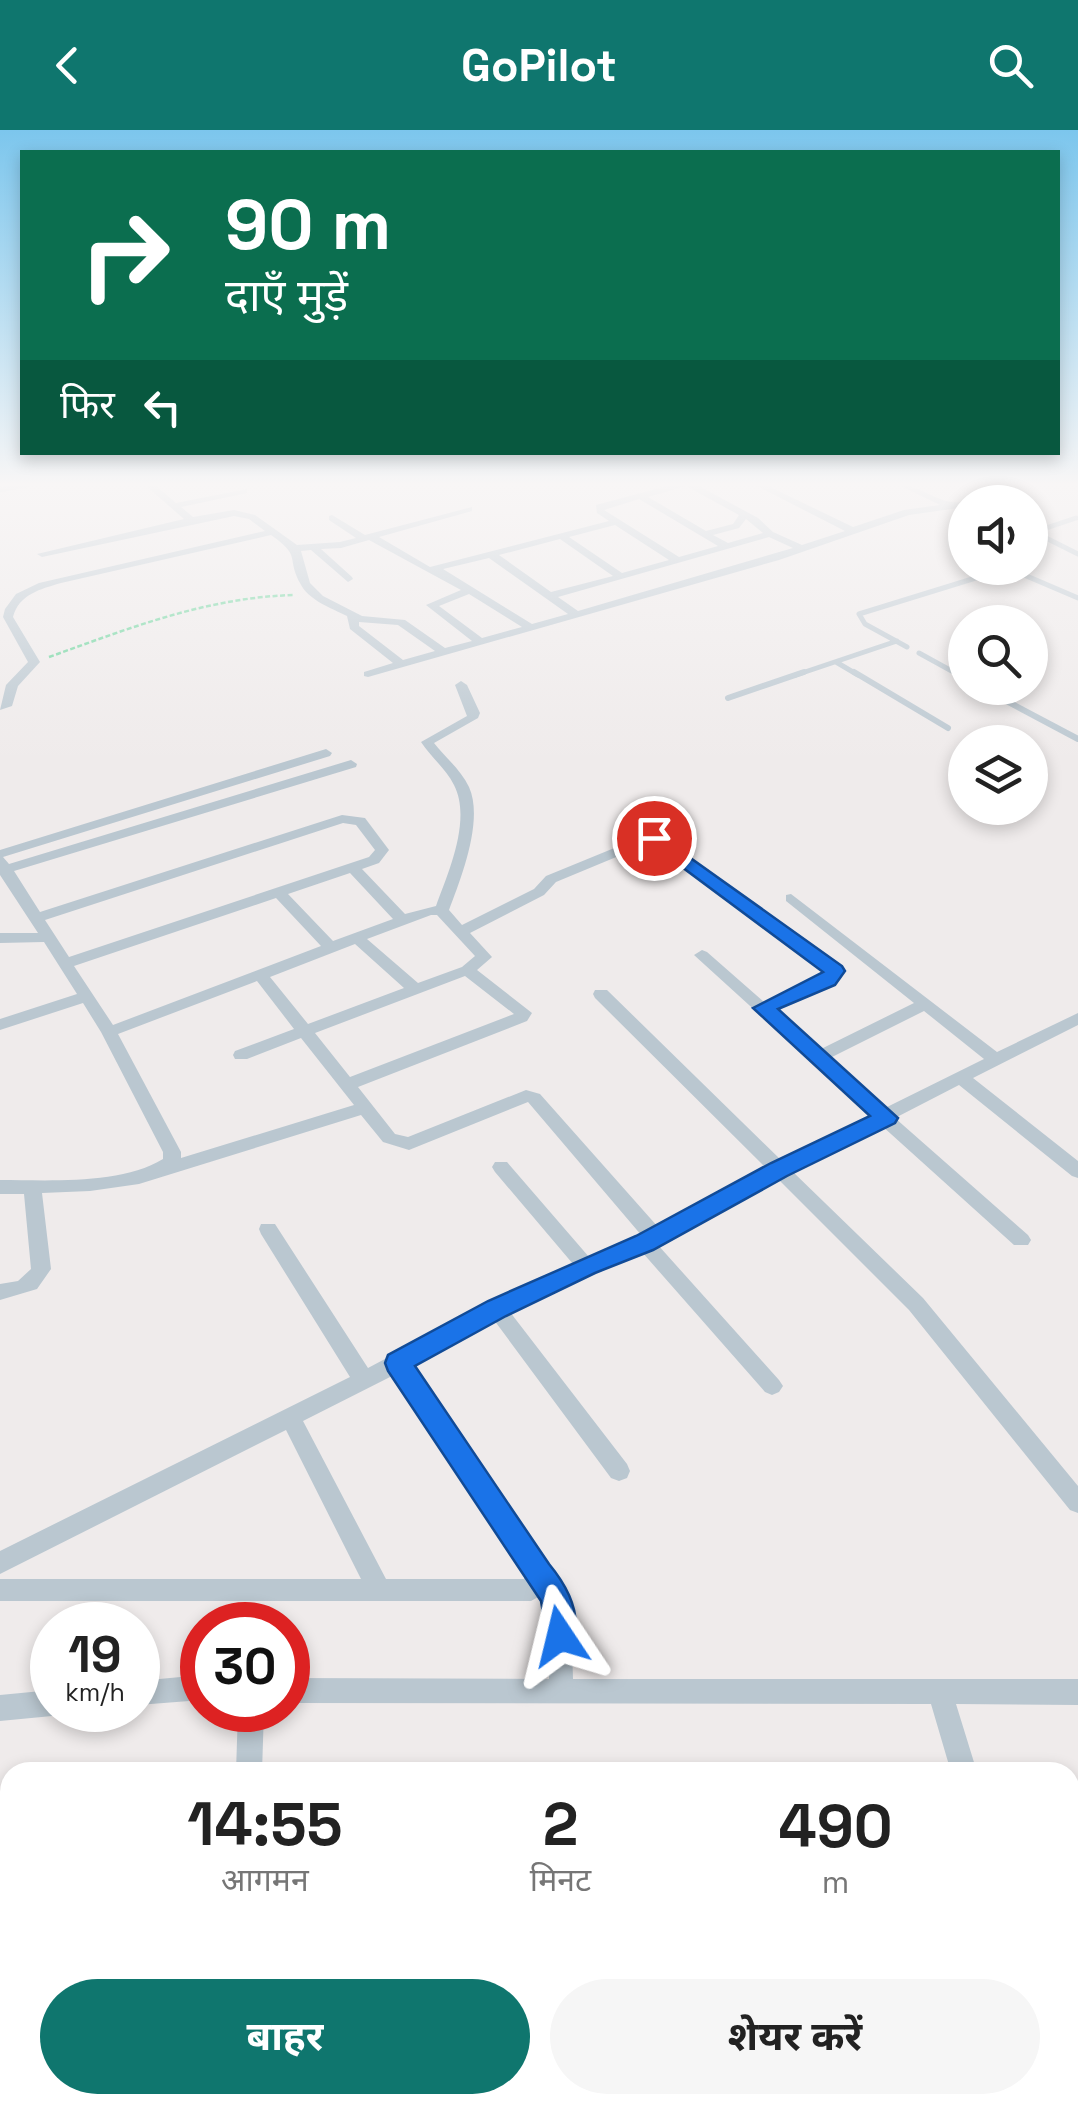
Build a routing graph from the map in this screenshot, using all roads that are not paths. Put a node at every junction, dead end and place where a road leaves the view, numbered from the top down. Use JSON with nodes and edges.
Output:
{"nodes":[{"id":1,"x":70,"y":578,"type":"edge"},
{"id":2,"x":303,"y":578,"type":"edge"},
{"id":3,"x":346,"y":578,"type":"edge"},
{"id":4,"x":448,"y":578,"type":"edge"},
{"id":5,"x":524,"y":578,"type":"edge"},
{"id":6,"x":619,"y":578,"type":"edge"},
{"id":7,"x":702,"y":578,"type":"edge"},
{"id":8,"x":977,"y":578,"type":"edge"},
{"id":9,"x":1030,"y":578,"type":"edge"},
{"id":10,"x":348,"y":580,"type":"dead end"},
{"id":11,"x":467,"y":591,"type":"junction"},
{"id":12,"x":549,"y":596,"type":"junction"},
{"id":13,"x":1078,"y":598,"type":"edge"},
{"id":14,"x":575,"y":614,"type":"junction"},
{"id":15,"x":352,"y":616,"type":"junction"},
{"id":16,"x":530,"y":627,"type":"junction"},
{"id":17,"x":480,"y":642,"type":"junction"},
{"id":18,"x":897,"y":642,"type":"junction"},
{"id":19,"x":907,"y":646,"type":"dead end"},
{"id":20,"x":443,"y":652,"type":"junction"},
{"id":21,"x":919,"y":653,"type":"dead end"},
{"id":22,"x":836,"y":662,"type":"junction"},
{"id":23,"x":402,"y":664,"type":"junction"},
{"id":24,"x":948,"y":669,"type":"edge"},
{"id":25,"x":368,"y":674,"type":"dead end"},
{"id":26,"x":461,"y":685,"type":"dead end"},
{"id":27,"x":728,"y":698,"type":"dead end"},
{"id":28,"x":1014,"y":705,"type":"edge"},
{"id":29,"x":0,"y":706,"type":"edge"},
{"id":30,"x":948,"y":728,"type":"dead end"},
{"id":31,"x":1078,"y":739,"type":"edge"},
{"id":32,"x":326,"y":753,"type":"dead end"},
{"id":33,"x":351,"y":764,"type":"dead end"},
{"id":34,"x":1,"y":864,"type":"edge"},
{"id":35,"x":353,"y":868,"type":"junction"},
{"id":36,"x":279,"y":892,"type":"junction"},
{"id":37,"x":791,"y":898,"type":"dead end"},
{"id":38,"x":441,"y":912,"type":"junction"},
{"id":39,"x":36,"y":918,"type":"junction"},
{"id":40,"x":402,"y":920,"type":"junction"},
{"id":41,"x":462,"y":930,"type":"junction"},
{"id":42,"x":49,"y":937,"type":"junction"},
{"id":43,"x":0,"y":938,"type":"edge"},
{"id":44,"x":357,"y":938,"type":"junction"},
{"id":45,"x":331,"y":948,"type":"junction"},
{"id":46,"x":702,"y":955,"type":"dead end"},
{"id":47,"x":67,"y":963,"type":"junction"},
{"id":48,"x":467,"y":970,"type":"junction"},
{"id":49,"x":260,"y":975,"type":"junction"},
{"id":50,"x":415,"y":989,"type":"junction"},
{"id":51,"x":601,"y":994,"type":"dead end"},
{"id":52,"x":88,"y":996,"type":"junction"},
{"id":53,"x":926,"y":1004,"type":"junction"},
{"id":54,"x":763,"y":1008,"type":"junction"},
{"id":55,"x":1075,"y":1024,"type":"edge"},
{"id":56,"x":0,"y":1025,"type":"edge"},
{"id":57,"x":305,"y":1030,"type":"junction"},
{"id":58,"x":109,"y":1032,"type":"junction"},
{"id":59,"x":241,"y":1055,"type":"dead end"},
{"id":60,"x":818,"y":1057,"type":"junction"},
{"id":61,"x":996,"y":1060,"type":"junction"},
{"id":62,"x":962,"y":1078,"type":"junction"},
{"id":63,"x":347,"y":1085,"type":"junction"},
{"id":64,"x":365,"y":1108,"type":"junction"},
{"id":65,"x":886,"y":1118,"type":"junction"},
{"id":66,"x":501,"y":1167,"type":"dead end"},
{"id":67,"x":164,"y":1170,"type":"junction"},
{"id":68,"x":779,"y":1170,"type":"junction"},
{"id":69,"x":1078,"y":1171,"type":"edge"},
{"id":70,"x":0,"y":1187,"type":"edge"},
{"id":71,"x":32,"y":1187,"type":"junction"},
{"id":72,"x":268,"y":1229,"type":"dead end"},
{"id":73,"x":649,"y":1240,"type":"junction"},
{"id":74,"x":1020,"y":1240,"type":"dead end"},
{"id":75,"x":586,"y":1266,"type":"junction"},
{"id":76,"x":0,"y":1292,"type":"edge"},
{"id":77,"x":497,"y":1309,"type":"junction"},
{"id":78,"x":398,"y":1363,"type":"junction"},
{"id":79,"x":363,"y":1379,"type":"junction"},
{"id":80,"x":772,"y":1386,"type":"dead end"},
{"id":81,"x":290,"y":1416,"type":"junction"},
{"id":82,"x":619,"y":1471,"type":"dead end"},
{"id":83,"x":1078,"y":1503,"type":"edge"},
{"id":84,"x":0,"y":1563,"type":"edge"},
{"id":85,"x":538,"y":1574,"type":"junction"},
{"id":86,"x":0,"y":1590,"type":"edge"},
{"id":87,"x":380,"y":1592,"type":"junction"},
{"id":88,"x":310,"y":1692,"type":"edge"},
{"id":89,"x":560,"y":1692,"type":"junction"},
{"id":90,"x":940,"y":1692,"type":"junction"},
{"id":91,"x":1078,"y":1692,"type":"edge"},
{"id":92,"x":30,"y":1705,"type":"edge"},
{"id":93,"x":0,"y":1708,"type":"edge"},
{"id":94,"x":250,"y":1732,"type":"edge"},
{"id":95,"x":249,"y":1762,"type":"edge"},
{"id":96,"x":961,"y":1762,"type":"edge"}],
"edges":[{"from":1,"to":29,"type":"street"},
{"from":2,"to":15,"type":"street"},
{"from":3,"to":10,"type":"street"},
{"from":4,"to":11,"type":"street"},
{"from":5,"to":12,"type":"street"},
{"from":6,"to":12,"type":"street"},
{"from":7,"to":14,"type":"street"},
{"from":8,"to":18,"type":"lane"},
{"from":9,"to":13,"type":"lane"},
{"from":11,"to":16,"type":"street"},
{"from":11,"to":17,"type":"street"},
{"from":12,"to":14,"type":"street"},
{"from":14,"to":16,"type":"street"},
{"from":15,"to":20,"type":"street"},
{"from":15,"to":23,"type":"street"},
{"from":16,"to":17,"type":"street"},
{"from":17,"to":20,"type":"street"},
{"from":18,"to":19,"type":"lane"},
{"from":18,"to":22,"type":"lane"},
{"from":20,"to":23,"type":"street"},
{"from":21,"to":24,"type":"lane"},
{"from":22,"to":27,"type":"lane"},
{"from":22,"to":30,"type":"lane"},
{"from":23,"to":25,"type":"street"},
{"from":26,"to":38,"type":"street"},
{"from":28,"to":31,"type":"lane"},
{"from":32,"to":34,"type":"street"},
{"from":33,"to":34,"type":"street"},
{"from":34,"to":39,"type":"street"},
{"from":35,"to":36,"type":"street"},
{"from":35,"to":39,"type":"street"},
{"from":35,"to":40,"type":"street"},
{"from":36,"to":45,"type":"street"},
{"from":36,"to":47,"type":"street"},
{"from":37,"to":53,"type":"street"},
{"from":38,"to":40,"type":"street"},
{"from":38,"to":41,"type":"street"},
{"from":39,"to":42,"type":"street"},
{"from":40,"to":44,"type":"street"},
{"from":41,"to":48,"type":"street"},
{"from":41,"to":54,"type":"street"},
{"from":42,"to":43,"type":"street"},
{"from":42,"to":47,"type":"street"},
{"from":44,"to":45,"type":"street"},
{"from":44,"to":50,"type":"street"},
{"from":45,"to":49,"type":"street"},
{"from":46,"to":54,"type":"street"},
{"from":47,"to":52,"type":"street"},
{"from":48,"to":50,"type":"street"},
{"from":48,"to":63,"type":"street"},
{"from":49,"to":57,"type":"street"},
{"from":49,"to":58,"type":"street"},
{"from":50,"to":57,"type":"street"},
{"from":51,"to":68,"type":"street"},
{"from":52,"to":56,"type":"street"},
{"from":52,"to":58,"type":"street"},
{"from":53,"to":60,"type":"street"},
{"from":53,"to":61,"type":"street"},
{"from":54,"to":60,"type":"street"},
{"from":55,"to":61,"type":"street"},
{"from":57,"to":59,"type":"street"},
{"from":57,"to":63,"type":"street"},
{"from":58,"to":67,"type":"street"},
{"from":60,"to":65,"type":"street"},
{"from":61,"to":62,"type":"street"},
{"from":62,"to":65,"type":"street"},
{"from":62,"to":69,"type":"street"},
{"from":63,"to":64,"type":"street"},
{"from":64,"to":67,"type":"street"},
{"from":64,"to":73,"type":"street"},
{"from":65,"to":68,"type":"street"},
{"from":65,"to":74,"type":"street"},
{"from":66,"to":75,"type":"street"},
{"from":67,"to":71,"type":"street"},
{"from":68,"to":73,"type":"street"},
{"from":68,"to":83,"type":"street"},
{"from":70,"to":71,"type":"street"},
{"from":71,"to":76,"type":"street"},
{"from":72,"to":79,"type":"street"},
{"from":73,"to":75,"type":"street"},
{"from":73,"to":80,"type":"street"},
{"from":75,"to":77,"type":"street"},
{"from":77,"to":78,"type":"street"},
{"from":77,"to":82,"type":"street"},
{"from":78,"to":79,"type":"street"},
{"from":78,"to":85,"type":"street"},
{"from":79,"to":81,"type":"street"},
{"from":81,"to":84,"type":"street"},
{"from":81,"to":87,"type":"street"},
{"from":85,"to":87,"type":"street"},
{"from":85,"to":89,"type":"street"},
{"from":86,"to":87,"type":"street"},
{"from":88,"to":89,"type":"street"},
{"from":89,"to":90,"type":"street"},
{"from":90,"to":91,"type":"street"},
{"from":90,"to":96,"type":"street"},
{"from":92,"to":93,"type":"street"},
{"from":94,"to":95,"type":"street"}]}
